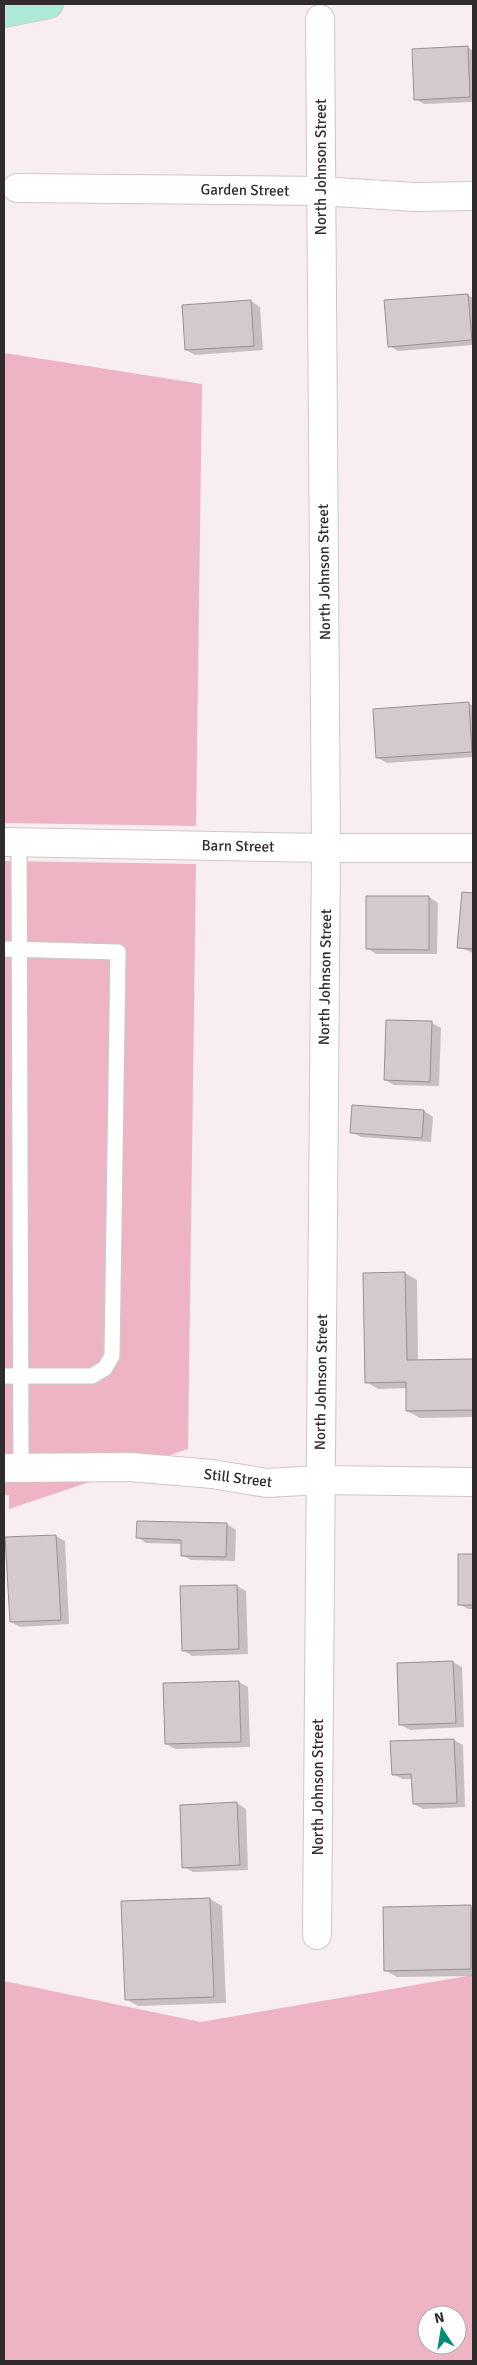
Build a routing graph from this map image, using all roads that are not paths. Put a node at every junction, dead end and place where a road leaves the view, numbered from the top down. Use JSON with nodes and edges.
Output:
{"nodes":[{"id":1,"x":49,"y":4,"type":"edge"},
{"id":2,"x":4,"y":14,"type":"edge"},
{"id":3,"x":320,"y":20,"type":"dead end"},
{"id":4,"x":17,"y":188,"type":"dead end"},
{"id":5,"x":320,"y":191,"type":"junction"},
{"id":6,"x":473,"y":196,"type":"edge"},
{"id":7,"x":11,"y":842,"type":"edge"},
{"id":8,"x":326,"y":848,"type":"junction"},
{"id":9,"x":473,"y":848,"type":"edge"},
{"id":10,"x":11,"y":949,"type":"edge"},
{"id":11,"x":4,"y":1376,"type":"edge"},
{"id":12,"x":21,"y":1376,"type":"junction"},
{"id":13,"x":12,"y":1468,"type":"edge"},
{"id":14,"x":320,"y":1480,"type":"junction"},
{"id":15,"x":473,"y":1482,"type":"edge"},
{"id":16,"x":316,"y":1935,"type":"dead end"}],
"edges":[{"from":1,"to":2,"type":"main road"},
{"from":3,"to":5,"type":"street","name":"North Johnson Street"},
{"from":4,"to":5,"type":"street","name":"Garden Street"},
{"from":5,"to":6,"type":"street","name":"Garden Street"},
{"from":5,"to":8,"type":"street","name":"North Johnson Street"},
{"from":7,"to":8,"type":"street","name":"Barn Street"},
{"from":7,"to":10,"type":"lane"},
{"from":8,"to":9,"type":"street","name":"Barn Street"},
{"from":8,"to":14,"type":"street","name":"North Johnson Street"},
{"from":10,"to":12,"type":"lane"},
{"from":10,"to":12,"type":"lane"},
{"from":11,"to":12,"type":"lane"},
{"from":12,"to":13,"type":"lane"},
{"from":13,"to":14,"type":"street","name":"Still Street"},
{"from":14,"to":15,"type":"street","name":"Still Street"},
{"from":14,"to":16,"type":"street","name":"North Johnson Street"}]}
